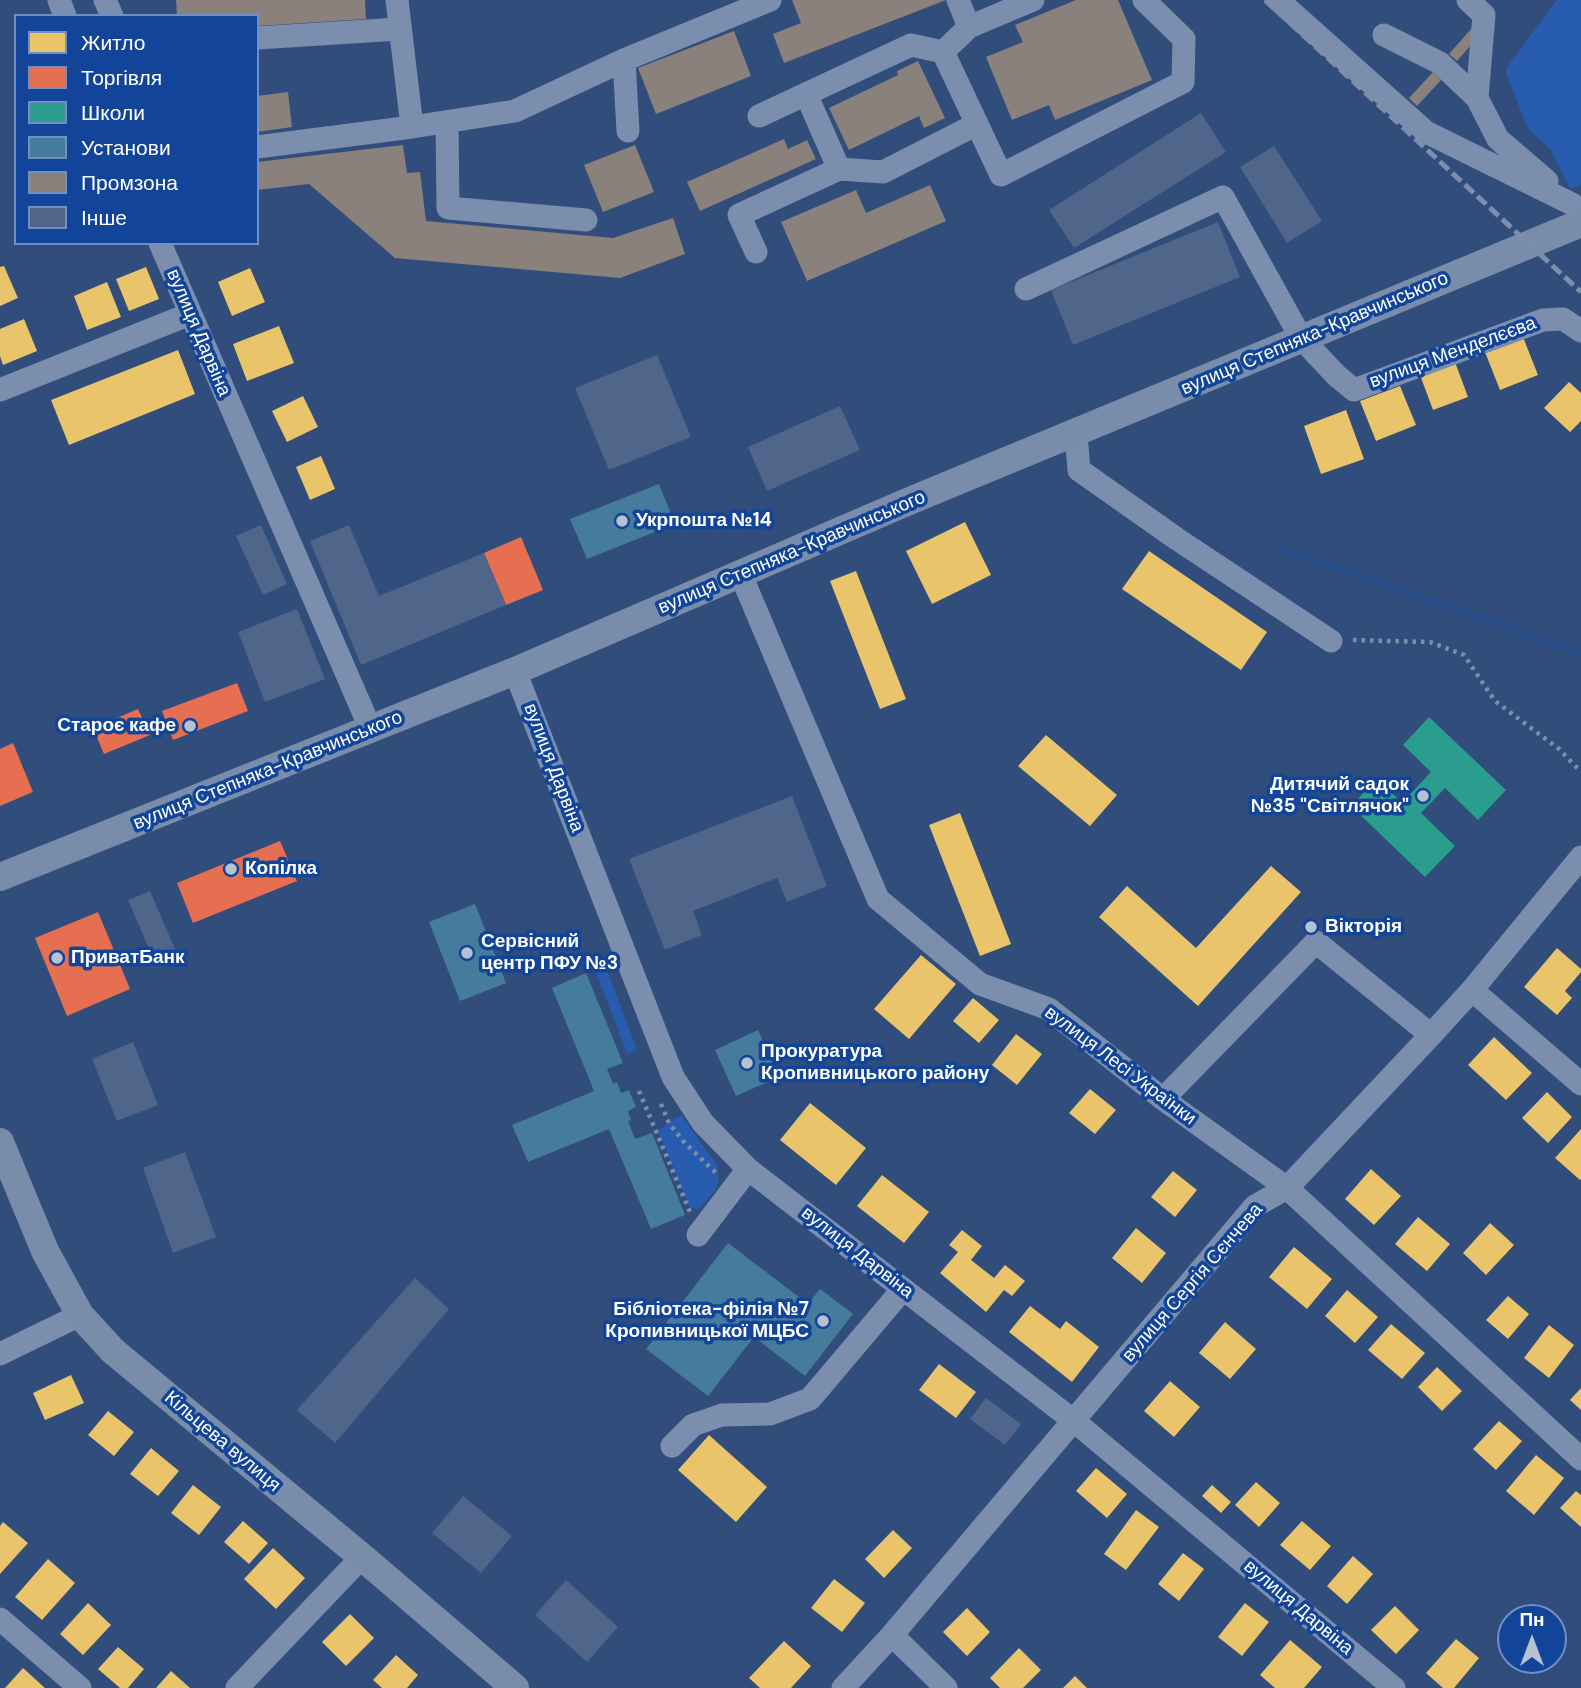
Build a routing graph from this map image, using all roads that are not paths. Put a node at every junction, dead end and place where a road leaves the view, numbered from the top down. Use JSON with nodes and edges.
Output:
{"nodes":[{"id":1,"x":397,"y":0,"type":"edge"},
{"id":2,"x":770,"y":0,"type":"edge"},
{"id":3,"x":958,"y":0,"type":"edge"},
{"id":4,"x":1033,"y":0,"type":"edge"},
{"id":5,"x":1144,"y":0,"type":"edge"},
{"id":6,"x":1278,"y":0,"type":"edge"},
{"id":7,"x":1468,"y":0,"type":"edge"},
{"id":8,"x":969,"y":27,"type":"junction"},
{"id":9,"x":399,"y":29,"type":"junction"},
{"id":10,"x":1384,"y":35,"type":"dead end"},
{"id":11,"x":259,"y":38,"type":"edge"},
{"id":12,"x":943,"y":52,"type":"junction"},
{"id":13,"x":624,"y":60,"type":"junction"},
{"id":14,"x":806,"y":94,"type":"junction"},
{"id":15,"x":1477,"y":98,"type":"junction"},
{"id":16,"x":759,"y":116,"type":"dead end"},
{"id":17,"x":447,"y":122,"type":"junction"},
{"id":18,"x":977,"y":124,"type":"junction"},
{"id":19,"x":412,"y":127,"type":"junction"},
{"id":20,"x":628,"y":131,"type":"dead end"},
{"id":21,"x":259,"y":147,"type":"edge"},
{"id":22,"x":839,"y":169,"type":"junction"},
{"id":23,"x":1578,"y":213,"type":"edge"},
{"id":24,"x":586,"y":220,"type":"dead end"},
{"id":25,"x":161,"y":245,"type":"edge"},
{"id":26,"x":756,"y":252,"type":"dead end"},
{"id":27,"x":1026,"y":289,"type":"dead end"},
{"id":28,"x":190,"y":314,"type":"junction"},
{"id":29,"x":1581,"y":331,"type":"edge"},
{"id":30,"x":1301,"y":338,"type":"junction"},
{"id":31,"x":0,"y":390,"type":"edge"},
{"id":32,"x":1076,"y":434,"type":"junction"},
{"id":33,"x":741,"y":575,"type":"junction"},
{"id":34,"x":1331,"y":641,"type":"road end"},
{"id":35,"x":515,"y":671,"type":"junction"},
{"id":36,"x":371,"y":730,"type":"junction"},
{"id":37,"x":1581,"y":857,"type":"edge"},
{"id":38,"x":0,"y":877,"type":"edge"},
{"id":39,"x":1472,"y":990,"type":"junction"},
{"id":40,"x":1431,"y":1035,"type":"junction"},
{"id":41,"x":1581,"y":1084,"type":"edge"},
{"id":42,"x":1164,"y":1099,"type":"junction"},
{"id":43,"x":0,"y":1142,"type":"edge"},
{"id":44,"x":748,"y":1169,"type":"junction"},
{"id":45,"x":1287,"y":1188,"type":"junction"},
{"id":46,"x":700,"y":1233,"type":"road end"},
{"id":47,"x":903,"y":1289,"type":"junction"},
{"id":48,"x":80,"y":1315,"type":"junction"},
{"id":49,"x":0,"y":1354,"type":"edge"},
{"id":50,"x":1074,"y":1421,"type":"junction"},
{"id":51,"x":672,"y":1446,"type":"dead end"},
{"id":52,"x":1581,"y":1459,"type":"edge"},
{"id":53,"x":362,"y":1557,"type":"junction"},
{"id":54,"x":0,"y":1619,"type":"edge"},
{"id":55,"x":892,"y":1635,"type":"junction"},
{"id":56,"x":79,"y":1688,"type":"edge"},
{"id":57,"x":237,"y":1688,"type":"edge"},
{"id":58,"x":515,"y":1688,"type":"edge"},
{"id":59,"x":842,"y":1688,"type":"edge"},
{"id":60,"x":946,"y":1688,"type":"edge"},
{"id":61,"x":1394,"y":1688,"type":"edge"}],
"edges":[{"from":1,"to":9,"type":"street"},
{"from":2,"to":13,"type":"street"},
{"from":3,"to":8,"type":"street"},
{"from":4,"to":8,"type":"street"},
{"from":5,"to":18,"type":"street"},
{"from":6,"to":23,"type":"street"},
{"from":7,"to":15,"type":"street"},
{"from":8,"to":12,"type":"street"},
{"from":9,"to":11,"type":"street"},
{"from":9,"to":19,"type":"street"},
{"from":10,"to":15,"type":"street"},
{"from":12,"to":14,"type":"street"},
{"from":12,"to":18,"type":"street"},
{"from":13,"to":17,"type":"street"},
{"from":13,"to":20,"type":"street"},
{"from":14,"to":16,"type":"street"},
{"from":14,"to":22,"type":"street"},
{"from":15,"to":23,"type":"street"},
{"from":17,"to":19,"type":"street"},
{"from":17,"to":24,"type":"street"},
{"from":18,"to":22,"type":"street"},
{"from":19,"to":21,"type":"street"},
{"from":22,"to":26,"type":"street"},
{"from":23,"to":30,"type":"main road","name":"вулиця Степняка-Кравчинського"},
{"from":25,"to":28,"type":"street","name":"вулиця Дарвіна"},
{"from":27,"to":30,"type":"street"},
{"from":28,"to":31,"type":"street"},
{"from":28,"to":36,"type":"street","name":"вулиця Дарвіна"},
{"from":29,"to":30,"type":"street","name":"вулиця Менделєєва"},
{"from":30,"to":32,"type":"main road","name":"вулиця Степняка-Кравчинського"},
{"from":32,"to":33,"type":"main road","name":"вулиця Степняка-Кравчинського"},
{"from":32,"to":34,"type":"street"},
{"from":33,"to":35,"type":"main road","name":"вулиця Степняка-Кравчинського"},
{"from":33,"to":42,"type":"street","name":"вулиця Лесі Українки"},
{"from":35,"to":36,"type":"main road","name":"вулиця Степняка-Кравчинського"},
{"from":35,"to":44,"type":"street","name":"вулиця Дарвіна"},
{"from":36,"to":38,"type":"main road","name":"вулиця Степняка-Кравчинського"},
{"from":37,"to":39,"type":"street","name":"вулиця Сергія Сєнчева"},
{"from":39,"to":40,"type":"street","name":"вулиця Сергія Сєнчева"},
{"from":39,"to":41,"type":"street"},
{"from":40,"to":42,"type":"street"},
{"from":40,"to":45,"type":"street","name":"вулиця Сергія Сєнчева"},
{"from":42,"to":45,"type":"street","name":"вулиця Лесі Українки"},
{"from":43,"to":48,"type":"main road","name":"Кільцева вулиця"},
{"from":44,"to":46,"type":"street"},
{"from":44,"to":47,"type":"street","name":"вулиця Дарвіна"},
{"from":45,"to":50,"type":"street","name":"вулиця Сергія Сєнчева"},
{"from":45,"to":52,"type":"street","name":"вулиця Лесі Українки"},
{"from":47,"to":50,"type":"street","name":"вулиця Дарвіна"},
{"from":47,"to":51,"type":"street"},
{"from":48,"to":49,"type":"street"},
{"from":48,"to":53,"type":"main road","name":"Кільцева вулиця"},
{"from":50,"to":55,"type":"street","name":"вулиця Сергія Сєнчева"},
{"from":50,"to":61,"type":"street","name":"вулиця Дарвіна"},
{"from":53,"to":57,"type":"street"},
{"from":53,"to":58,"type":"main road","name":"Кільцева вулиця"},
{"from":54,"to":56,"type":"street"},
{"from":55,"to":59,"type":"street","name":"вулиця Сергія Сєнчева"},
{"from":55,"to":60,"type":"street"}]}
